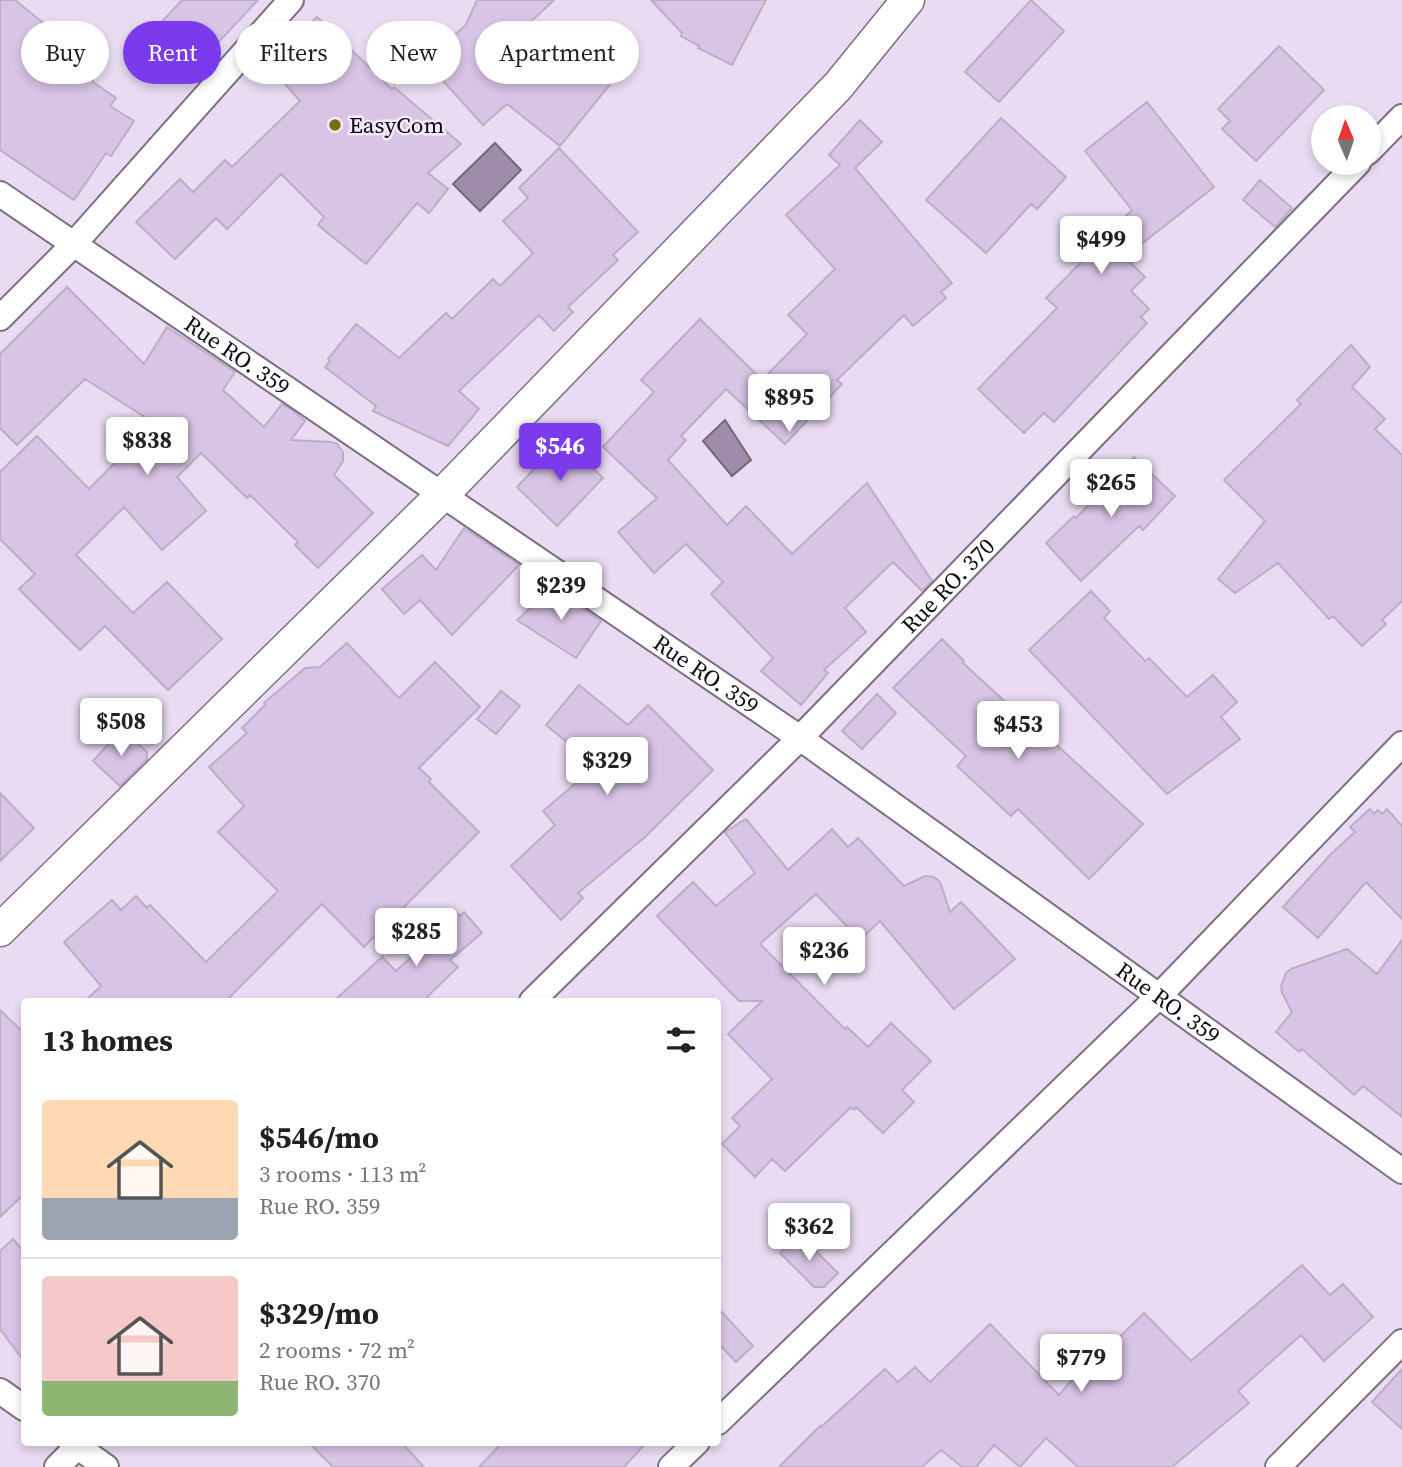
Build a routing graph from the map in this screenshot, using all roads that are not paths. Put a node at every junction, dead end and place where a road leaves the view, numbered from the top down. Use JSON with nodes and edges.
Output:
{"nodes":[{"id":1,"x":291,"y":0,"type":"edge"},
{"id":2,"x":908,"y":0,"type":"edge"},
{"id":3,"x":1402,"y":117,"type":"edge"},
{"id":4,"x":1381,"y":139,"type":"edge"},
{"id":5,"x":1346,"y":175,"type":"edge"},
{"id":6,"x":0,"y":194,"type":"edge"},
{"id":7,"x":73,"y":245,"type":"junction"},
{"id":8,"x":0,"y":318,"type":"edge"},
{"id":9,"x":443,"y":494,"type":"junction"},
{"id":10,"x":800,"y":738,"type":"junction"},
{"id":11,"x":1402,"y":744,"type":"edge"},
{"id":12,"x":0,"y":930,"type":"edge"},
{"id":13,"x":1160,"y":995,"type":"junction"},
{"id":14,"x":535,"y":998,"type":"edge"},
{"id":15,"x":1402,"y":1171,"type":"edge"},
{"id":16,"x":1402,"y":1342,"type":"edge"},
{"id":17,"x":0,"y":1391,"type":"edge"},
{"id":18,"x":21,"y":1406,"type":"edge"},
{"id":19,"x":721,"y":1419,"type":"edge"},
{"id":20,"x":75,"y":1446,"type":"edge"},
{"id":21,"x":80,"y":1446,"type":"edge"},
{"id":22,"x":693,"y":1446,"type":"edge"},
{"id":23,"x":57,"y":1467,"type":"edge"},
{"id":24,"x":106,"y":1467,"type":"edge"},
{"id":25,"x":671,"y":1467,"type":"edge"},
{"id":26,"x":1278,"y":1467,"type":"edge"}],
"edges":[{"from":1,"to":7,"type":"street"},
{"from":2,"to":9,"type":"street"},
{"from":3,"to":4,"type":"street"},
{"from":5,"to":10,"type":"street","name":"Rue RO. 370"},
{"from":6,"to":7,"type":"street","name":"Rue RO. 359"},
{"from":7,"to":8,"type":"street"},
{"from":7,"to":9,"type":"street","name":"Rue RO. 359"},
{"from":9,"to":10,"type":"street","name":"Rue RO. 359"},
{"from":9,"to":12,"type":"street"},
{"from":10,"to":13,"type":"street","name":"Rue RO. 359"},
{"from":10,"to":14,"type":"street","name":"Rue RO. 370"},
{"from":11,"to":13,"type":"street"},
{"from":13,"to":15,"type":"street","name":"Rue RO. 359"},
{"from":13,"to":19,"type":"street"},
{"from":16,"to":26,"type":"street"},
{"from":17,"to":18,"type":"street"},
{"from":20,"to":23,"type":"street"},
{"from":21,"to":24,"type":"street"},
{"from":22,"to":25,"type":"street"}]}
